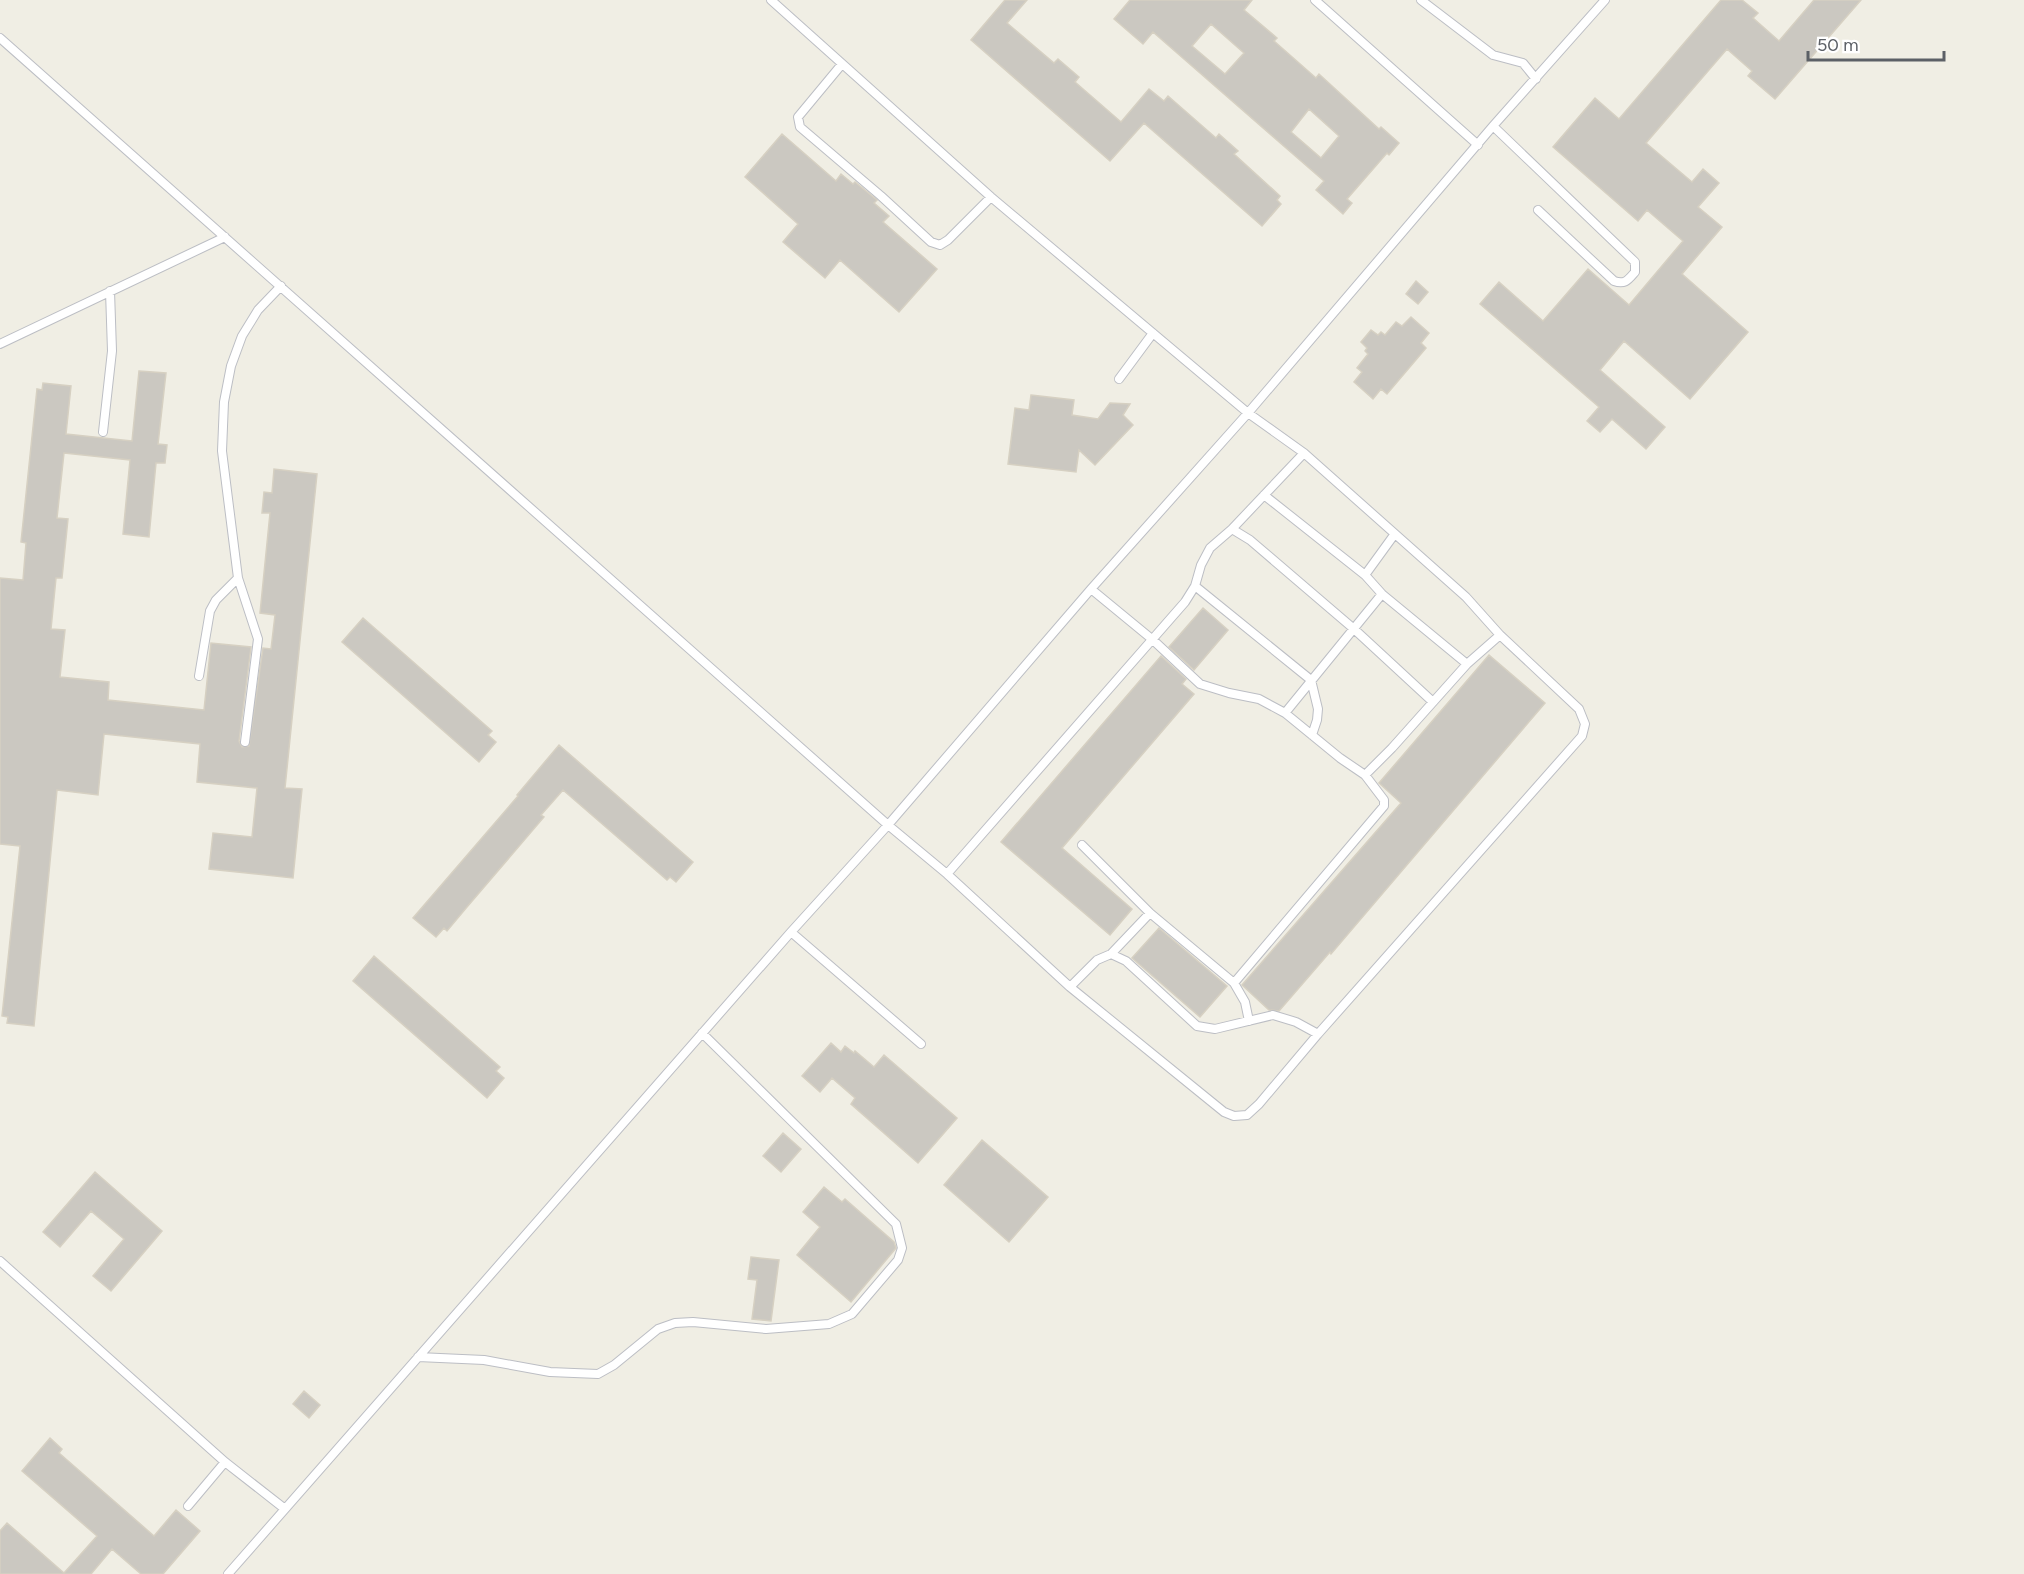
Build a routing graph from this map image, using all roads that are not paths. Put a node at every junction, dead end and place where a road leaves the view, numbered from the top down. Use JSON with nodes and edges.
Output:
{"nodes":[{"id":1,"x":771,"y":0,"type":"edge"},
{"id":2,"x":1315,"y":0,"type":"edge"},
{"id":3,"x":1421,"y":0,"type":"edge"},
{"id":4,"x":1605,"y":0,"type":"edge"},
{"id":5,"x":0,"y":38,"type":"edge"},
{"id":6,"x":843,"y":64,"type":"junction"},
{"id":7,"x":1536,"y":79,"type":"junction"},
{"id":8,"x":1493,"y":126,"type":"junction"},
{"id":9,"x":1478,"y":145,"type":"junction"},
{"id":10,"x":991,"y":197,"type":"junction"},
{"id":11,"x":1538,"y":210,"type":"dead end"},
{"id":12,"x":225,"y":237,"type":"junction"},
{"id":13,"x":281,"y":286,"type":"junction"},
{"id":14,"x":110,"y":291,"type":"junction"},
{"id":15,"x":1153,"y":333,"type":"junction"},
{"id":16,"x":0,"y":344,"type":"edge"},
{"id":17,"x":1119,"y":379,"type":"dead end"},
{"id":18,"x":1248,"y":413,"type":"junction"},
{"id":19,"x":103,"y":432,"type":"dead end"},
{"id":20,"x":1304,"y":453,"type":"junction"},
{"id":21,"x":1264,"y":495,"type":"junction"},
{"id":22,"x":1232,"y":529,"type":"junction"},
{"id":23,"x":1394,"y":535,"type":"junction"},
{"id":24,"x":1365,"y":574,"type":"junction"},
{"id":25,"x":238,"y":578,"type":"junction"},
{"id":26,"x":1194,"y":586,"type":"junction"},
{"id":27,"x":1091,"y":589,"type":"junction"},
{"id":28,"x":1382,"y":594,"type":"junction"},
{"id":29,"x":1354,"y":629,"type":"junction"},
{"id":30,"x":1500,"y":635,"type":"junction"},
{"id":31,"x":1153,"y":640,"type":"junction"},
{"id":32,"x":1467,"y":664,"type":"junction"},
{"id":33,"x":199,"y":676,"type":"dead end"},
{"id":34,"x":1311,"y":680,"type":"junction"},
{"id":35,"x":1433,"y":702,"type":"junction"},
{"id":36,"x":1285,"y":713,"type":"junction"},
{"id":37,"x":1312,"y":735,"type":"junction"},
{"id":38,"x":245,"y":742,"type":"dead end"},
{"id":39,"x":1365,"y":775,"type":"junction"},
{"id":40,"x":888,"y":825,"type":"junction"},
{"id":41,"x":1082,"y":845,"type":"dead end"},
{"id":42,"x":947,"y":874,"type":"junction"},
{"id":43,"x":1150,"y":913,"type":"junction"},
{"id":44,"x":790,"y":932,"type":"junction"},
{"id":45,"x":1111,"y":954,"type":"junction"},
{"id":46,"x":1234,"y":983,"type":"junction"},
{"id":47,"x":1070,"y":987,"type":"junction"},
{"id":48,"x":1249,"y":1021,"type":"junction"},
{"id":49,"x":702,"y":1033,"type":"junction"},
{"id":50,"x":1318,"y":1034,"type":"junction"},
{"id":51,"x":921,"y":1044,"type":"dead end"},
{"id":52,"x":0,"y":1261,"type":"edge"},
{"id":53,"x":418,"y":1357,"type":"junction"},
{"id":54,"x":225,"y":1462,"type":"junction"},
{"id":55,"x":188,"y":1506,"type":"dead end"},
{"id":56,"x":285,"y":1509,"type":"junction"},
{"id":57,"x":228,"y":1574,"type":"edge"}],
"edges":[{"from":1,"to":6,"type":"lane"},
{"from":2,"to":9,"type":"lane"},
{"from":3,"to":7,"type":"lane"},
{"from":4,"to":7,"type":"lane"},
{"from":5,"to":12,"type":"lane"},
{"from":6,"to":10,"type":"lane"},
{"from":6,"to":10,"type":"lane"},
{"from":7,"to":8,"type":"lane"},
{"from":8,"to":9,"type":"lane"},
{"from":8,"to":11,"type":"lane"},
{"from":9,"to":18,"type":"lane"},
{"from":10,"to":15,"type":"lane"},
{"from":12,"to":13,"type":"lane"},
{"from":12,"to":14,"type":"lane"},
{"from":13,"to":25,"type":"lane"},
{"from":13,"to":40,"type":"lane"},
{"from":14,"to":16,"type":"lane"},
{"from":14,"to":19,"type":"lane"},
{"from":15,"to":17,"type":"lane"},
{"from":15,"to":18,"type":"lane"},
{"from":18,"to":20,"type":"lane"},
{"from":18,"to":27,"type":"lane"},
{"from":20,"to":21,"type":"lane"},
{"from":20,"to":23,"type":"lane"},
{"from":21,"to":22,"type":"lane"},
{"from":21,"to":24,"type":"lane"},
{"from":22,"to":26,"type":"lane"},
{"from":22,"to":29,"type":"lane"},
{"from":23,"to":24,"type":"lane"},
{"from":23,"to":30,"type":"lane"},
{"from":24,"to":28,"type":"lane"},
{"from":25,"to":33,"type":"lane"},
{"from":25,"to":38,"type":"lane"},
{"from":26,"to":31,"type":"lane"},
{"from":26,"to":34,"type":"lane"},
{"from":27,"to":31,"type":"lane"},
{"from":27,"to":40,"type":"lane"},
{"from":28,"to":29,"type":"lane"},
{"from":28,"to":32,"type":"lane"},
{"from":29,"to":34,"type":"lane"},
{"from":29,"to":35,"type":"lane"},
{"from":30,"to":32,"type":"lane"},
{"from":30,"to":50,"type":"lane"},
{"from":31,"to":36,"type":"lane"},
{"from":31,"to":42,"type":"lane"},
{"from":32,"to":35,"type":"lane"},
{"from":34,"to":36,"type":"lane"},
{"from":34,"to":37,"type":"lane"},
{"from":35,"to":39,"type":"lane"},
{"from":36,"to":37,"type":"lane"},
{"from":37,"to":39,"type":"lane"},
{"from":39,"to":46,"type":"lane"},
{"from":40,"to":42,"type":"lane"},
{"from":40,"to":44,"type":"lane"},
{"from":41,"to":43,"type":"lane"},
{"from":42,"to":47,"type":"lane"},
{"from":43,"to":45,"type":"lane"},
{"from":43,"to":46,"type":"lane"},
{"from":44,"to":49,"type":"lane"},
{"from":44,"to":51,"type":"lane"},
{"from":45,"to":47,"type":"lane"},
{"from":45,"to":48,"type":"lane"},
{"from":46,"to":48,"type":"lane"},
{"from":47,"to":50,"type":"lane"},
{"from":48,"to":50,"type":"lane"},
{"from":49,"to":53,"type":"lane"},
{"from":49,"to":53,"type":"lane"},
{"from":52,"to":54,"type":"lane"},
{"from":53,"to":56,"type":"lane"},
{"from":54,"to":55,"type":"lane"},
{"from":54,"to":56,"type":"lane"},
{"from":56,"to":57,"type":"lane"}]}
